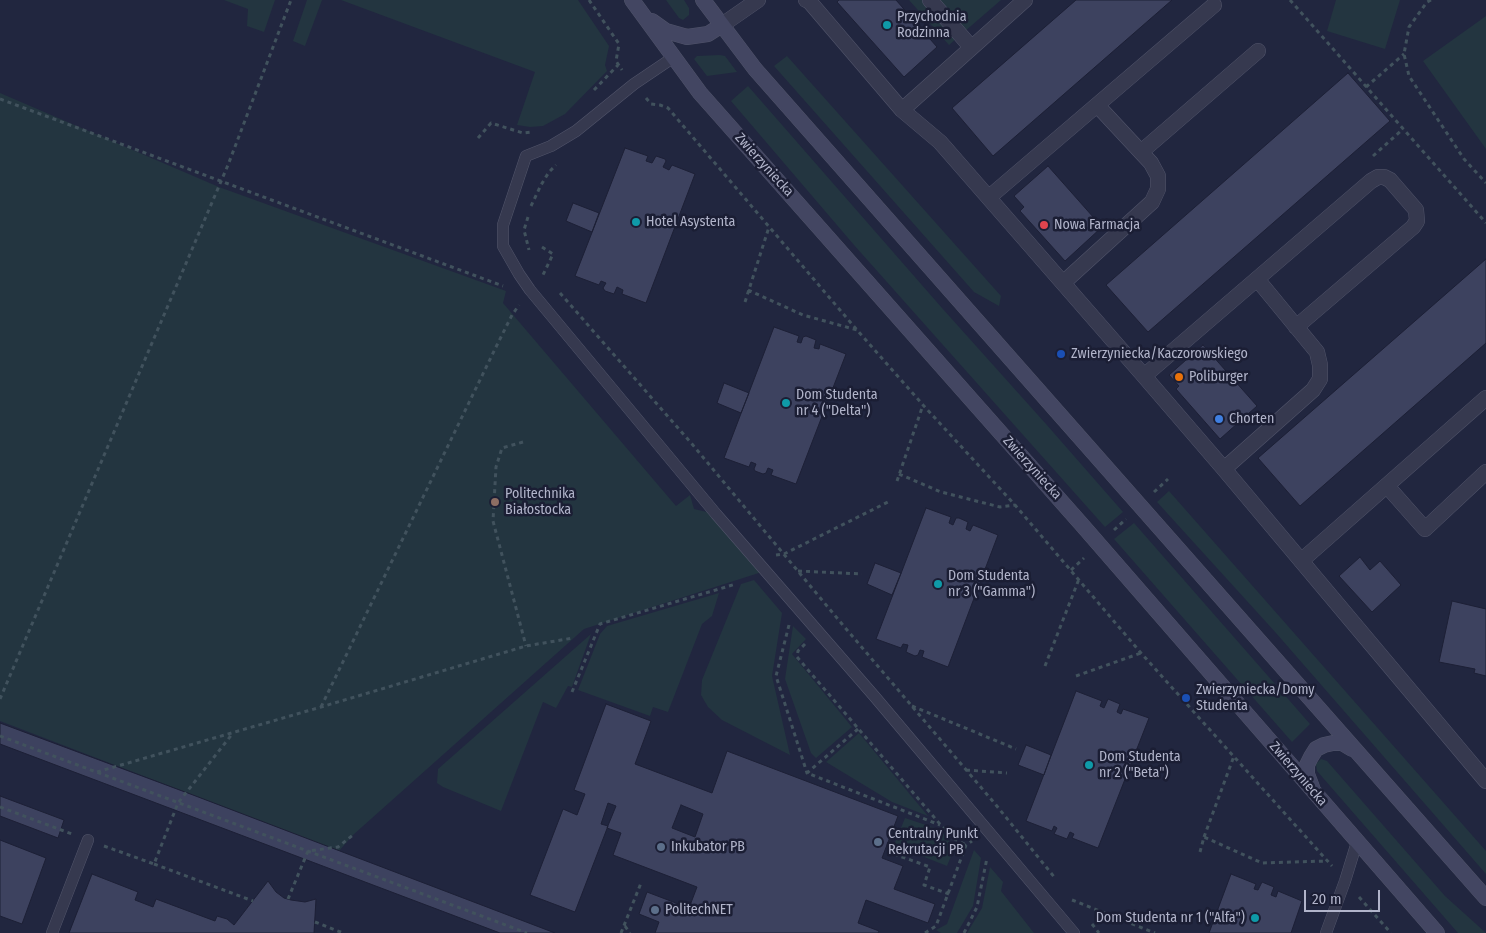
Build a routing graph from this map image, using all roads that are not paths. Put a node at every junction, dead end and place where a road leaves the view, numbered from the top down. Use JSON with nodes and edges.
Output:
{"nodes":[{"id":1,"x":632,"y":0,"type":"edge"},
{"id":2,"x":703,"y":0,"type":"edge"},
{"id":3,"x":758,"y":0,"type":"edge"},
{"id":4,"x":806,"y":0,"type":"edge"},
{"id":5,"x":930,"y":0,"type":"edge"},
{"id":6,"x":1025,"y":0,"type":"edge"},
{"id":7,"x":1214,"y":5,"type":"dead end"},
{"id":8,"x":641,"y":13,"type":"junction"},
{"id":9,"x":722,"y":25,"type":"junction"},
{"id":10,"x":971,"y":47,"type":"junction"},
{"id":11,"x":1258,"y":51,"type":"dead end"},
{"id":12,"x":674,"y":57,"type":"junction"},
{"id":13,"x":1097,"y":105,"type":"junction"},
{"id":14,"x":902,"y":110,"type":"junction"},
{"id":15,"x":1141,"y":152,"type":"junction"},
{"id":16,"x":988,"y":196,"type":"junction"},
{"id":17,"x":1257,"y":279,"type":"junction"},
{"id":18,"x":1063,"y":283,"type":"junction"},
{"id":19,"x":1296,"y":327,"type":"junction"},
{"id":20,"x":1144,"y":376,"type":"junction"},
{"id":21,"x":1486,"y":398,"type":"edge"},
{"id":22,"x":1224,"y":469,"type":"junction"},
{"id":23,"x":1486,"y":472,"type":"edge"},
{"id":24,"x":1386,"y":486,"type":"junction"},
{"id":25,"x":1301,"y":561,"type":"junction"},
{"id":26,"x":1364,"y":761,"type":"junction"},
{"id":27,"x":1486,"y":781,"type":"edge"},
{"id":28,"x":1316,"y":794,"type":"junction"},
{"id":29,"x":88,"y":840,"type":"road end"},
{"id":30,"x":1357,"y":842,"type":"junction"},
{"id":31,"x":1486,"y":898,"type":"edge"},
{"id":32,"x":52,"y":933,"type":"edge"},
{"id":33,"x":1074,"y":933,"type":"edge"},
{"id":34,"x":1326,"y":933,"type":"edge"},
{"id":35,"x":1437,"y":933,"type":"edge"}],
"edges":[{"from":1,"to":8,"type":"main road","name":"Zwierzyniecka"},
{"from":2,"to":9,"type":"main road"},
{"from":3,"to":9,"type":"street"},
{"from":4,"to":14,"type":"street"},
{"from":5,"to":10,"type":"street"},
{"from":6,"to":10,"type":"street"},
{"from":7,"to":13,"type":"street"},
{"from":8,"to":9,"type":"main road"},
{"from":8,"to":12,"type":"main road","name":"Zwierzyniecka"},
{"from":9,"to":26,"type":"main road"},
{"from":10,"to":14,"type":"street"},
{"from":11,"to":15,"type":"street"},
{"from":12,"to":28,"type":"main road","name":"Zwierzyniecka"},
{"from":12,"to":33,"type":"lane"},
{"from":13,"to":15,"type":"street"},
{"from":13,"to":16,"type":"street"},
{"from":14,"to":16,"type":"street"},
{"from":15,"to":18,"type":"street"},
{"from":16,"to":18,"type":"street"},
{"from":17,"to":19,"type":"street"},
{"from":17,"to":19,"type":"street"},
{"from":17,"to":20,"type":"street"},
{"from":18,"to":20,"type":"street"},
{"from":19,"to":22,"type":"street"},
{"from":20,"to":22,"type":"street"},
{"from":21,"to":24,"type":"street"},
{"from":22,"to":25,"type":"street"},
{"from":23,"to":24,"type":"street"},
{"from":24,"to":25,"type":"street"},
{"from":25,"to":27,"type":"street"},
{"from":26,"to":28,"type":"main road"},
{"from":26,"to":31,"type":"main road"},
{"from":28,"to":30,"type":"main road","name":"Zwierzyniecka"},
{"from":29,"to":32,"type":"lane"},
{"from":30,"to":34,"type":"lane"},
{"from":30,"to":35,"type":"main road","name":"Zwierzyniecka"}]}
